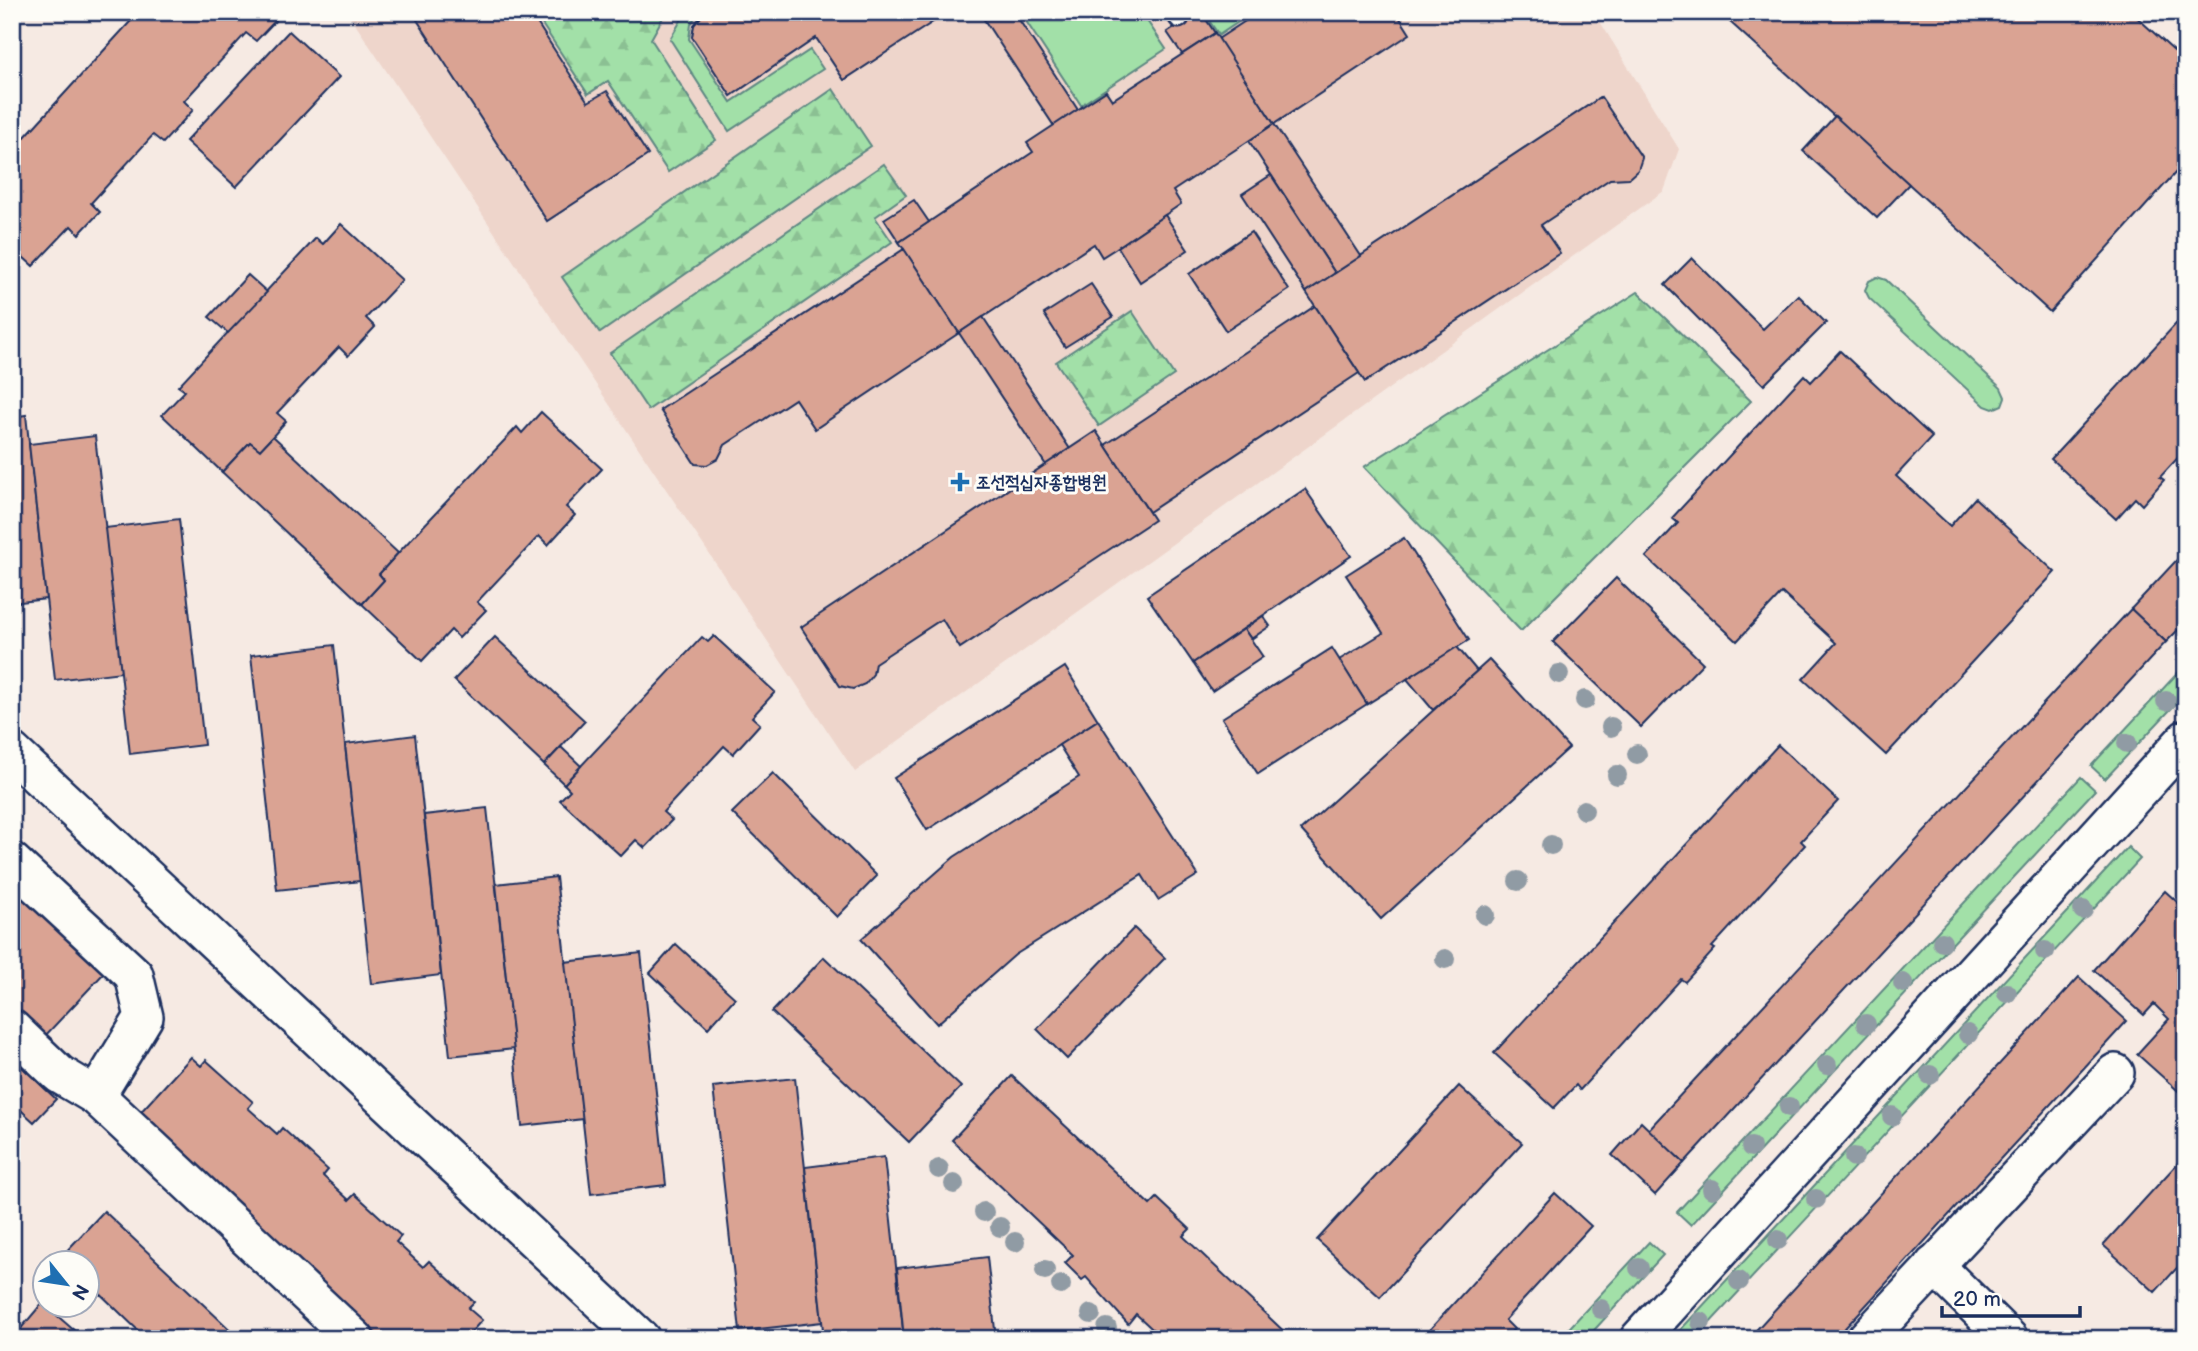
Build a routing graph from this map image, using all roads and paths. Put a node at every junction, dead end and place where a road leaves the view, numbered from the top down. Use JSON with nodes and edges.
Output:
{"nodes":[{"id":1,"x":2186,"y":740,"type":"edge"},
{"id":2,"x":12,"y":752,"type":"edge"},
{"id":3,"x":12,"y":862,"type":"edge"},
{"id":4,"x":12,"y":1030,"type":"edge"},
{"id":5,"x":2115,"y":1073,"type":"dead end"},
{"id":6,"x":96,"y":1096,"type":"junction"},
{"id":7,"x":1934,"y":1265,"type":"junction"},
{"id":8,"x":355,"y":1339,"type":"edge"},
{"id":9,"x":641,"y":1339,"type":"edge"},
{"id":10,"x":1639,"y":1339,"type":"edge"},
{"id":11,"x":1866,"y":1339,"type":"edge"},
{"id":12,"x":2009,"y":1339,"type":"edge"}],
"edges":[{"from":1,"to":10,"type":"street"},
{"from":2,"to":9,"type":"street"},
{"from":3,"to":6,"type":"street"},
{"from":4,"to":6,"type":"street"},
{"from":5,"to":7,"type":"street"},
{"from":6,"to":8,"type":"street"},
{"from":7,"to":11,"type":"street"},
{"from":7,"to":12,"type":"street"}]}
